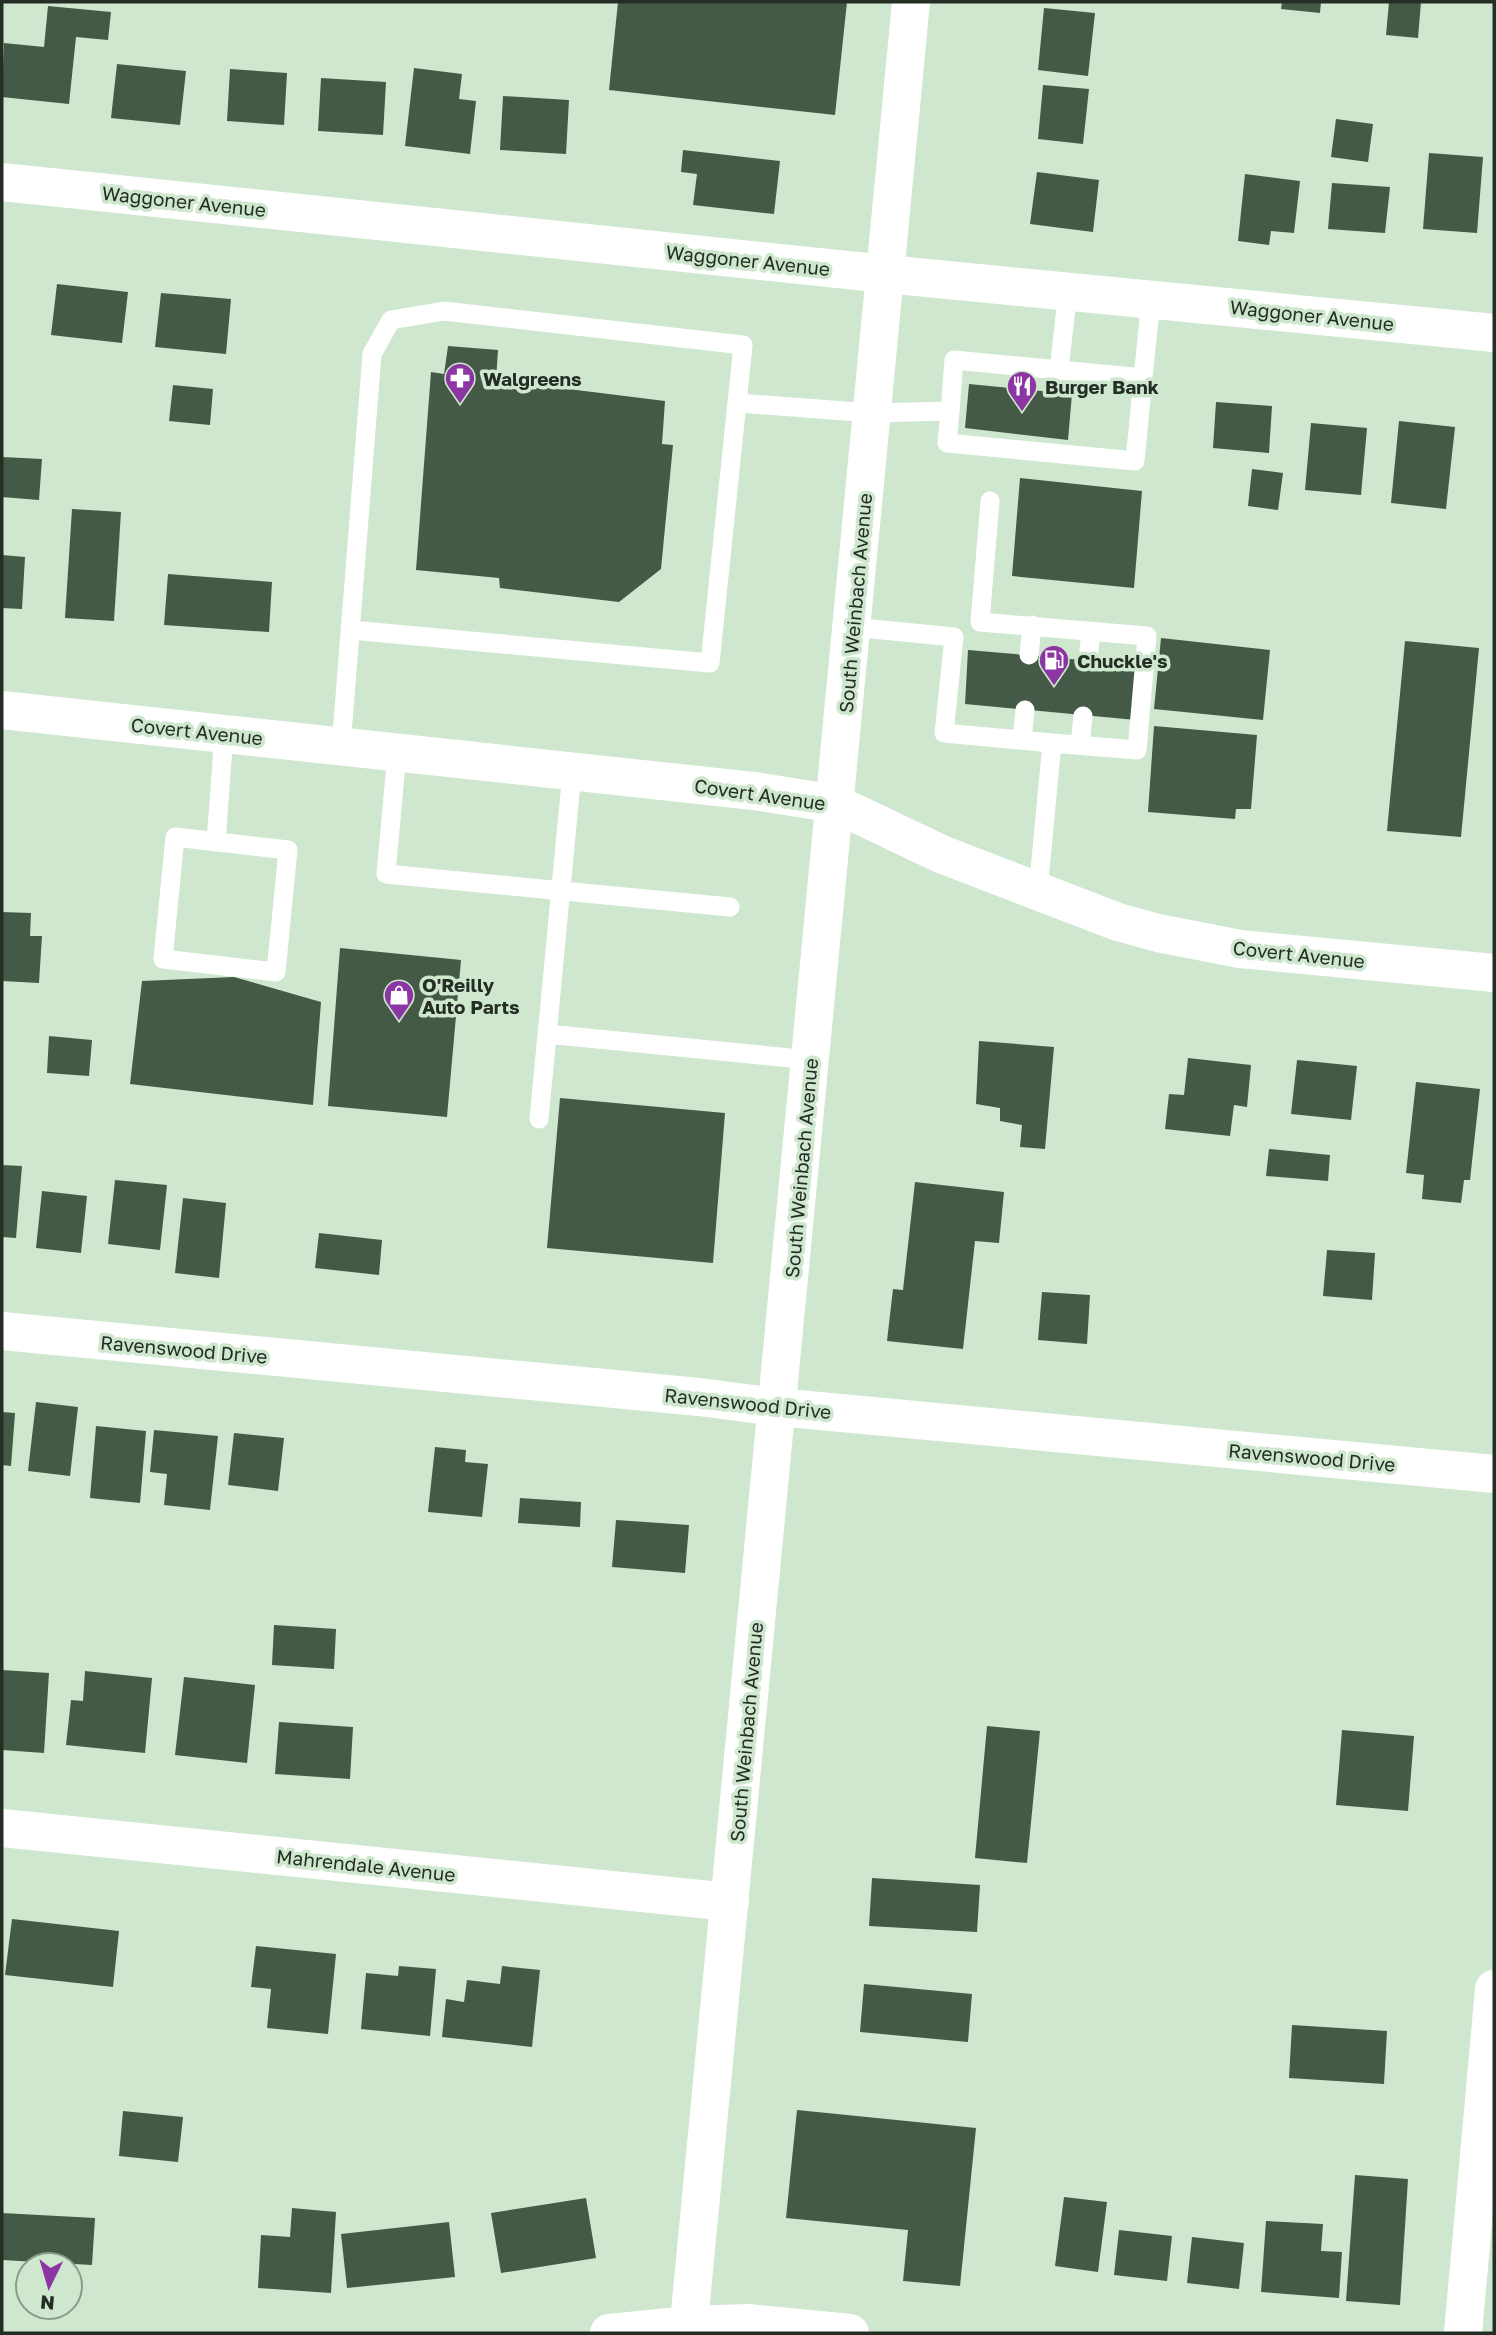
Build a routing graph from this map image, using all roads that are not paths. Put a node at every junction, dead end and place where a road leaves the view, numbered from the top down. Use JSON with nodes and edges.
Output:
{"nodes":[{"id":1,"x":911,"y":2,"type":"edge"},
{"id":2,"x":2,"y":182,"type":"edge"},
{"id":3,"x":886,"y":274,"type":"junction"},
{"id":4,"x":1068,"y":291,"type":"junction"},
{"id":5,"x":1151,"y":299,"type":"junction"},
{"id":6,"x":1494,"y":333,"type":"edge"},
{"id":7,"x":1059,"y":370,"type":"junction"},
{"id":8,"x":1143,"y":378,"type":"junction"},
{"id":9,"x":738,"y":403,"type":"junction"},
{"id":10,"x":950,"y":411,"type":"junction"},
{"id":11,"x":873,"y":413,"type":"junction"},
{"id":12,"x":990,"y":501,"type":"dead end"},
{"id":13,"x":979,"y":622,"type":"junction"},
{"id":14,"x":1032,"y":625,"type":"junction"},
{"id":15,"x":852,"y":627,"type":"junction"},
{"id":16,"x":351,"y":630,"type":"junction"},
{"id":17,"x":1091,"y":631,"type":"junction"},
{"id":18,"x":954,"y":637,"type":"junction"},
{"id":19,"x":1029,"y":655,"type":"dead end"},
{"id":20,"x":1087,"y":660,"type":"dead end"},
{"id":21,"x":2,"y":710,"type":"edge"},
{"id":22,"x":1025,"y":710,"type":"dead end"},
{"id":23,"x":1083,"y":716,"type":"dead end"},
{"id":24,"x":224,"y":734,"type":"junction"},
{"id":25,"x":1022,"y":740,"type":"junction"},
{"id":26,"x":1052,"y":743,"type":"junction"},
{"id":27,"x":1080,"y":745,"type":"junction"},
{"id":28,"x":341,"y":747,"type":"junction"},
{"id":29,"x":397,"y":753,"type":"junction"},
{"id":30,"x":572,"y":772,"type":"junction"},
{"id":31,"x":836,"y":804,"type":"junction"},
{"id":32,"x":216,"y":842,"type":"junction"},
{"id":33,"x":563,"y":891,"type":"junction"},
{"id":34,"x":1038,"y":891,"type":"junction"},
{"id":35,"x":730,"y":907,"type":"dead end"},
{"id":36,"x":1494,"y":974,"type":"edge"},
{"id":37,"x":547,"y":1034,"type":"junction"},
{"id":38,"x":811,"y":1060,"type":"junction"},
{"id":39,"x":539,"y":1119,"type":"dead end"},
{"id":40,"x":2,"y":1331,"type":"edge"},
{"id":41,"x":778,"y":1407,"type":"junction"},
{"id":42,"x":1494,"y":1474,"type":"edge"},
{"id":43,"x":2,"y":1828,"type":"edge"},
{"id":44,"x":730,"y":1902,"type":"junction"},
{"id":45,"x":1494,"y":1989,"type":"edge"},
{"id":46,"x":688,"y":2329,"type":"edge"},
{"id":47,"x":609,"y":2333,"type":"edge"},
{"id":48,"x":850,"y":2333,"type":"edge"},
{"id":49,"x":1463,"y":2333,"type":"edge"}],
"edges":[{"from":1,"to":3,"type":"street","name":"South Weinbach Avenue"},
{"from":2,"to":3,"type":"street","name":"Waggoner Avenue"},
{"from":3,"to":4,"type":"street","name":"Waggoner Avenue"},
{"from":3,"to":11,"type":"street","name":"South Weinbach Avenue"},
{"from":4,"to":5,"type":"street","name":"Waggoner Avenue"},
{"from":4,"to":7,"type":"lane"},
{"from":5,"to":6,"type":"street","name":"Waggoner Avenue"},
{"from":5,"to":8,"type":"lane"},
{"from":7,"to":8,"type":"lane"},
{"from":7,"to":10,"type":"lane"},
{"from":8,"to":10,"type":"lane"},
{"from":9,"to":11,"type":"lane"},
{"from":9,"to":16,"type":"lane"},
{"from":9,"to":16,"type":"lane"},
{"from":10,"to":11,"type":"lane"},
{"from":11,"to":15,"type":"street","name":"South Weinbach Avenue"},
{"from":12,"to":13,"type":"lane"},
{"from":13,"to":14,"type":"lane"},
{"from":13,"to":18,"type":"lane"},
{"from":14,"to":17,"type":"lane"},
{"from":14,"to":19,"type":"lane"},
{"from":15,"to":18,"type":"lane"},
{"from":15,"to":31,"type":"street","name":"South Weinbach Avenue"},
{"from":16,"to":28,"type":"lane"},
{"from":17,"to":20,"type":"lane"},
{"from":17,"to":27,"type":"lane"},
{"from":18,"to":25,"type":"lane"},
{"from":21,"to":24,"type":"street","name":"Covert Avenue"},
{"from":22,"to":25,"type":"lane"},
{"from":23,"to":27,"type":"lane"},
{"from":24,"to":28,"type":"street","name":"Covert Avenue"},
{"from":24,"to":32,"type":"lane"},
{"from":25,"to":26,"type":"lane"},
{"from":26,"to":27,"type":"lane"},
{"from":26,"to":34,"type":"lane"},
{"from":28,"to":29,"type":"street","name":"Covert Avenue"},
{"from":29,"to":30,"type":"street","name":"Covert Avenue"},
{"from":29,"to":33,"type":"lane"},
{"from":30,"to":31,"type":"street","name":"Covert Avenue"},
{"from":30,"to":33,"type":"lane"},
{"from":31,"to":34,"type":"street","name":"Covert Avenue"},
{"from":31,"to":38,"type":"street","name":"South Weinbach Avenue"},
{"from":32,"to":32,"type":"lane"},
{"from":33,"to":35,"type":"lane"},
{"from":33,"to":37,"type":"lane"},
{"from":34,"to":36,"type":"street","name":"Covert Avenue"},
{"from":37,"to":38,"type":"lane"},
{"from":37,"to":39,"type":"lane"},
{"from":38,"to":41,"type":"street","name":"South Weinbach Avenue"},
{"from":40,"to":41,"type":"street","name":"Ravenswood Drive"},
{"from":41,"to":42,"type":"street","name":"Ravenswood Drive"},
{"from":41,"to":44,"type":"street","name":"South Weinbach Avenue"},
{"from":43,"to":44,"type":"street","name":"Mahrendale Avenue"},
{"from":44,"to":46,"type":"street","name":"South Weinbach Avenue"},
{"from":45,"to":49,"type":"street"},
{"from":46,"to":47,"type":"street"},
{"from":46,"to":48,"type":"street"}]}
